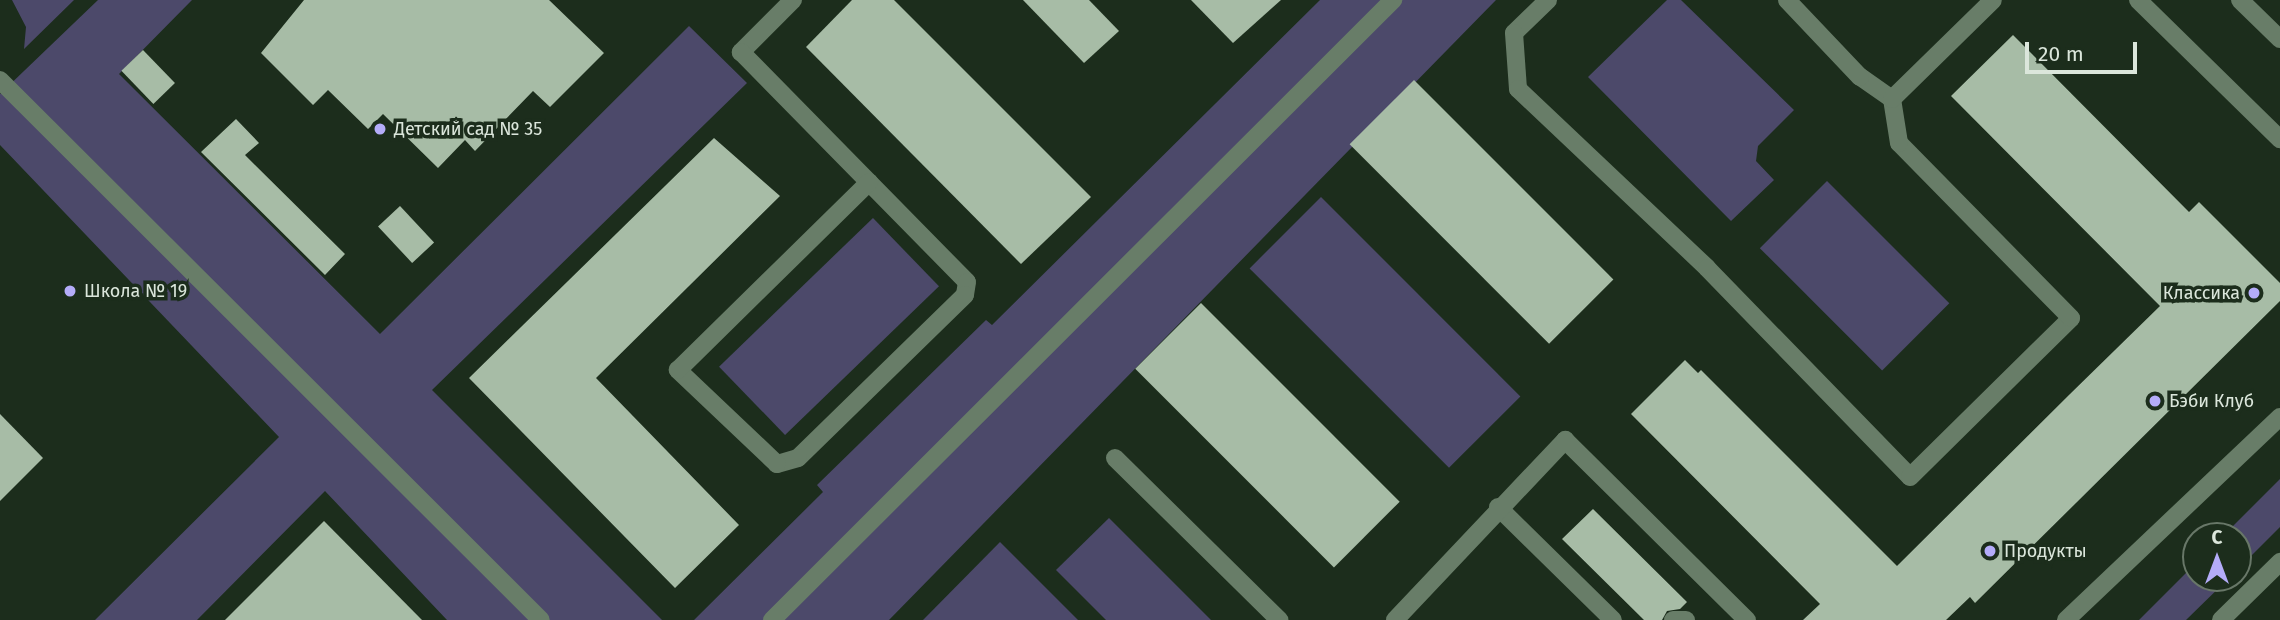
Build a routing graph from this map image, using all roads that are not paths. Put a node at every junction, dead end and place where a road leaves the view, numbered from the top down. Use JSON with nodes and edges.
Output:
{"nodes":[{"id":1,"x":1393,"y":0,"type":"edge"},
{"id":2,"x":1548,"y":0,"type":"edge"},
{"id":3,"x":1787,"y":0,"type":"edge"},
{"id":4,"x":1993,"y":0,"type":"edge"},
{"id":5,"x":2137,"y":0,"type":"edge"},
{"id":6,"x":2240,"y":0,"type":"edge"},
{"id":7,"x":782,"y":4,"type":"edge"},
{"id":8,"x":2280,"y":39,"type":"edge"},
{"id":9,"x":0,"y":80,"type":"edge"},
{"id":10,"x":1892,"y":99,"type":"junction"},
{"id":11,"x":2280,"y":139,"type":"edge"},
{"id":12,"x":869,"y":182,"type":"junction"},
{"id":13,"x":2280,"y":417,"type":"edge"},
{"id":14,"x":1115,"y":458,"type":"dead end"},
{"id":15,"x":1498,"y":507,"type":"junction"},
{"id":16,"x":2280,"y":562,"type":"edge"},
{"id":17,"x":541,"y":620,"type":"edge"},
{"id":18,"x":772,"y":620,"type":"edge"},
{"id":19,"x":1279,"y":620,"type":"edge"},
{"id":20,"x":1395,"y":620,"type":"edge"},
{"id":21,"x":1613,"y":620,"type":"edge"},
{"id":22,"x":1673,"y":620,"type":"edge"},
{"id":23,"x":1686,"y":620,"type":"edge"},
{"id":24,"x":1747,"y":620,"type":"edge"},
{"id":25,"x":2066,"y":620,"type":"edge"},
{"id":26,"x":2221,"y":620,"type":"edge"}],
"edges":[{"from":1,"to":18,"type":"street"},
{"from":2,"to":10,"type":"street"},
{"from":3,"to":10,"type":"street"},
{"from":4,"to":10,"type":"street"},
{"from":5,"to":11,"type":"street"},
{"from":6,"to":8,"type":"street"},
{"from":7,"to":12,"type":"street"},
{"from":9,"to":17,"type":"street"},
{"from":12,"to":12,"type":"street"},
{"from":13,"to":25,"type":"street"},
{"from":14,"to":19,"type":"street"},
{"from":15,"to":20,"type":"street"},
{"from":15,"to":21,"type":"street"},
{"from":15,"to":24,"type":"street"},
{"from":16,"to":26,"type":"street"},
{"from":22,"to":23,"type":"street"}]}
